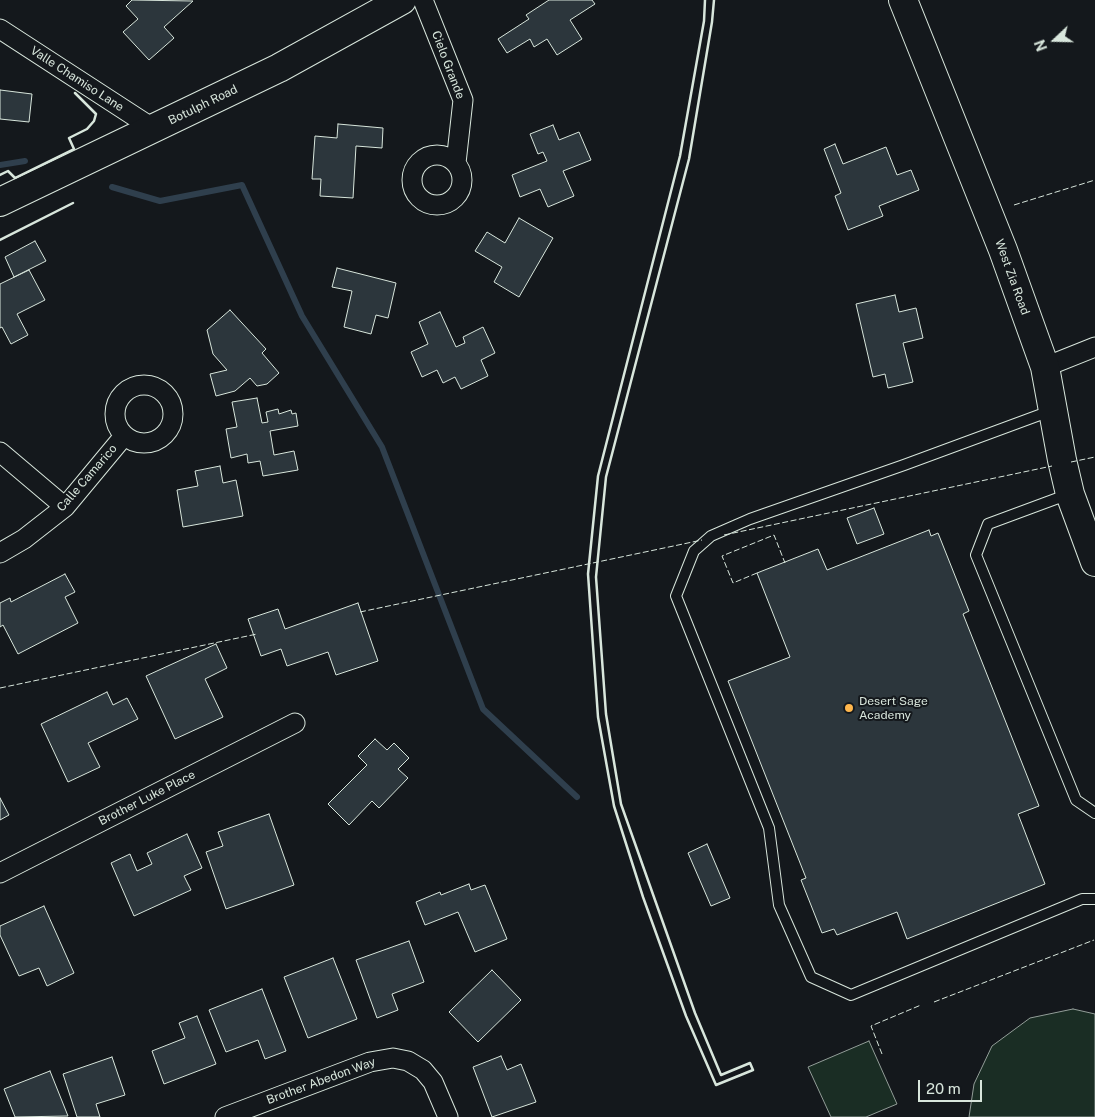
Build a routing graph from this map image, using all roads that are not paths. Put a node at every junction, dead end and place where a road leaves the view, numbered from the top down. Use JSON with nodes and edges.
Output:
{"nodes":[{"id":1,"x":402,"y":0,"type":"edge"},
{"id":2,"x":423,"y":0,"type":"edge"},
{"id":3,"x":903,"y":0,"type":"edge"},
{"id":4,"x":0,"y":29,"type":"edge"},
{"id":5,"x":154,"y":128,"type":"junction"},
{"id":6,"x":456,"y":162,"type":"dead end"},
{"id":7,"x":0,"y":202,"type":"edge"},
{"id":8,"x":1095,"y":347,"type":"edge"},
{"id":9,"x":1045,"y":367,"type":"junction"},
{"id":10,"x":1054,"y":410,"type":"junction"},
{"id":11,"x":124,"y":436,"type":"dead end"},
{"id":12,"x":0,"y":452,"type":"edge"},
{"id":13,"x":1070,"y":494,"type":"junction"},
{"id":14,"x":66,"y":507,"type":"junction"},
{"id":15,"x":1093,"y":551,"type":"edge"},
{"id":16,"x":0,"y":553,"type":"edge"},
{"id":17,"x":295,"y":723,"type":"dead end"},
{"id":18,"x":1095,"y":813,"type":"edge"},
{"id":19,"x":0,"y":873,"type":"edge"},
{"id":20,"x":1095,"y":899,"type":"edge"},
{"id":21,"x":225,"y":1117,"type":"edge"},
{"id":22,"x":448,"y":1117,"type":"edge"}],
"edges":[{"from":1,"to":5,"type":"street","name":"Botulph Road"},
{"from":2,"to":6,"type":"street","name":"Cielo Grande"},
{"from":3,"to":9,"type":"street","name":"West Zia Road"},
{"from":4,"to":5,"type":"street","name":"Valle Chamiso Lane"},
{"from":5,"to":7,"type":"street","name":"Botulph Road"},
{"from":8,"to":9,"type":"street"},
{"from":9,"to":10,"type":"street","name":"West Zia Road"},
{"from":10,"to":13,"type":"street","name":"West Zia Road"},
{"from":10,"to":20,"type":"lane"},
{"from":11,"to":14,"type":"street","name":"Calle Camarico"},
{"from":12,"to":14,"type":"street"},
{"from":13,"to":15,"type":"street","name":"West Zia Road"},
{"from":13,"to":18,"type":"lane"},
{"from":14,"to":16,"type":"street","name":"Calle Camarico"},
{"from":17,"to":19,"type":"street","name":"Brother Luke Place"},
{"from":21,"to":22,"type":"street","name":"Brother Abedon Way"}]}
